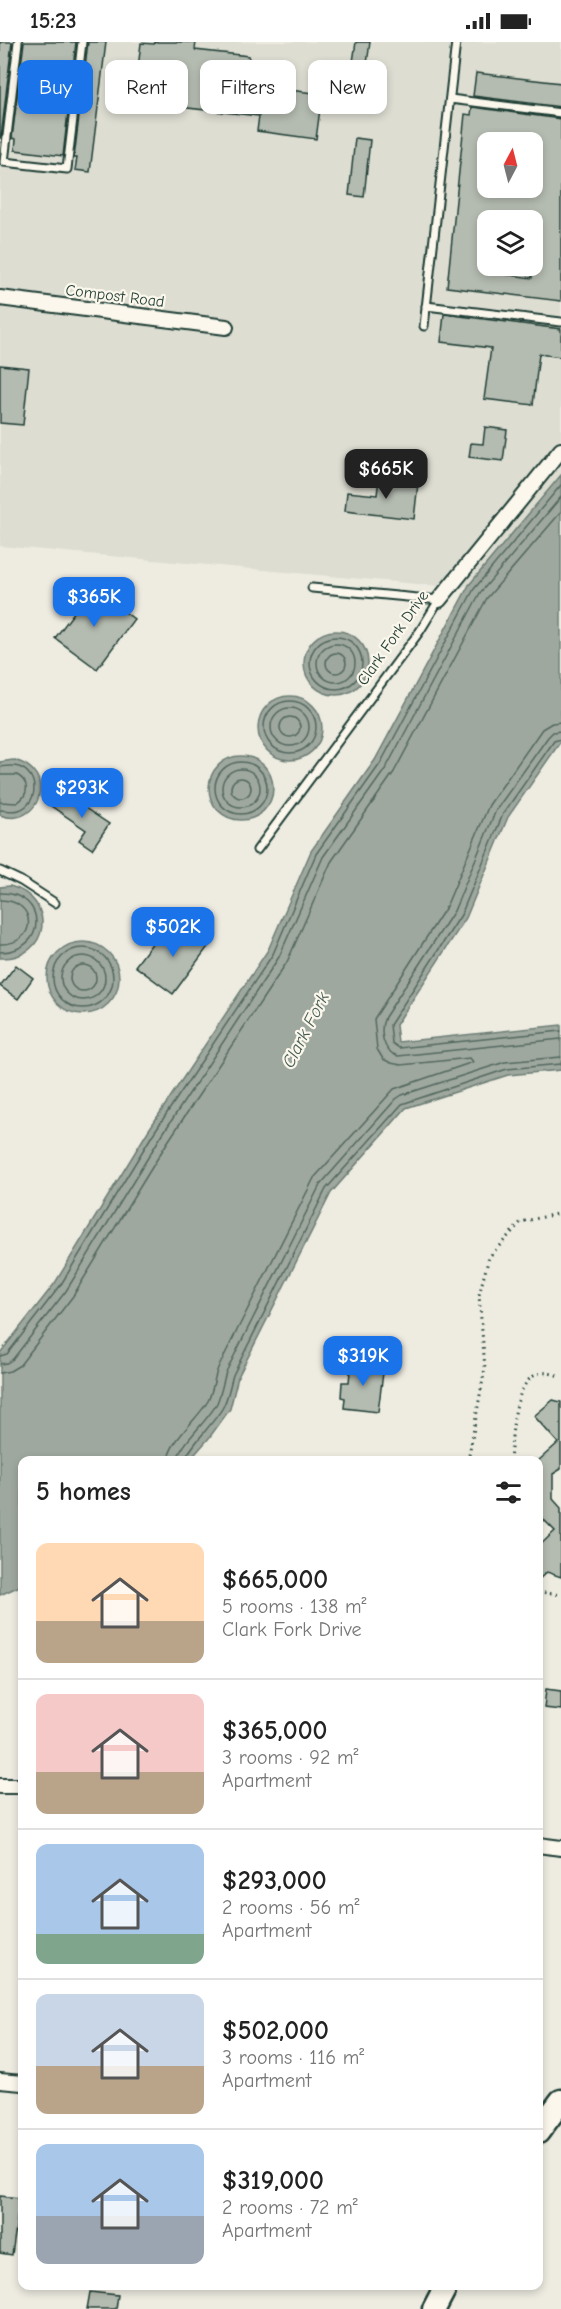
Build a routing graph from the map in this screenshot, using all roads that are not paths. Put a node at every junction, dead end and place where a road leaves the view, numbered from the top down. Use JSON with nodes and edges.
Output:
{"nodes":[{"id":1,"x":18,"y":42,"type":"edge"},
{"id":2,"x":82,"y":42,"type":"edge"},
{"id":3,"x":456,"y":42,"type":"edge"},
{"id":4,"x":450,"y":99,"type":"junction"},
{"id":5,"x":561,"y":113,"type":"edge"},
{"id":6,"x":2,"y":161,"type":"edge"},
{"id":7,"x":0,"y":298,"type":"edge"},
{"id":8,"x":426,"y":306,"type":"junction"},
{"id":9,"x":561,"y":322,"type":"edge"},
{"id":10,"x":424,"y":326,"type":"dead end"},
{"id":11,"x":226,"y":327,"type":"dead end"},
{"id":12,"x":561,"y":450,"type":"edge"},
{"id":13,"x":312,"y":588,"type":"dead end"},
{"id":14,"x":439,"y":600,"type":"junction"},
{"id":15,"x":257,"y":850,"type":"dead end"},
{"id":16,"x":0,"y":871,"type":"edge"},
{"id":17,"x":55,"y":903,"type":"dead end"},
{"id":18,"x":0,"y":1786,"type":"edge"},
{"id":19,"x":18,"y":1786,"type":"edge"},
{"id":20,"x":543,"y":1846,"type":"edge"},
{"id":21,"x":561,"y":1848,"type":"edge"},
{"id":22,"x":0,"y":2081,"type":"edge"},
{"id":23,"x":18,"y":2083,"type":"edge"},
{"id":24,"x":561,"y":2101,"type":"edge"},
{"id":25,"x":543,"y":2126,"type":"edge"},
{"id":26,"x":444,"y":2290,"type":"edge"},
{"id":27,"x":434,"y":2309,"type":"edge"}],
"edges":[{"from":1,"to":6,"type":"lane"},
{"from":2,"to":6,"type":"lane"},
{"from":3,"to":4,"type":"lane"},
{"from":4,"to":5,"type":"lane"},
{"from":4,"to":8,"type":"lane"},
{"from":7,"to":11,"type":"street","name":"Compost Road"},
{"from":8,"to":9,"type":"lane"},
{"from":8,"to":10,"type":"lane"},
{"from":12,"to":14,"type":"street","name":"Clark Fork Drive"},
{"from":13,"to":14,"type":"lane"},
{"from":14,"to":15,"type":"lane","name":"Clark Fork Drive"},
{"from":16,"to":17,"type":"lane"},
{"from":18,"to":19,"type":"street"},
{"from":20,"to":21,"type":"street"},
{"from":22,"to":23,"type":"street"},
{"from":24,"to":25,"type":"highway"},
{"from":26,"to":27,"type":"highway"}]}
